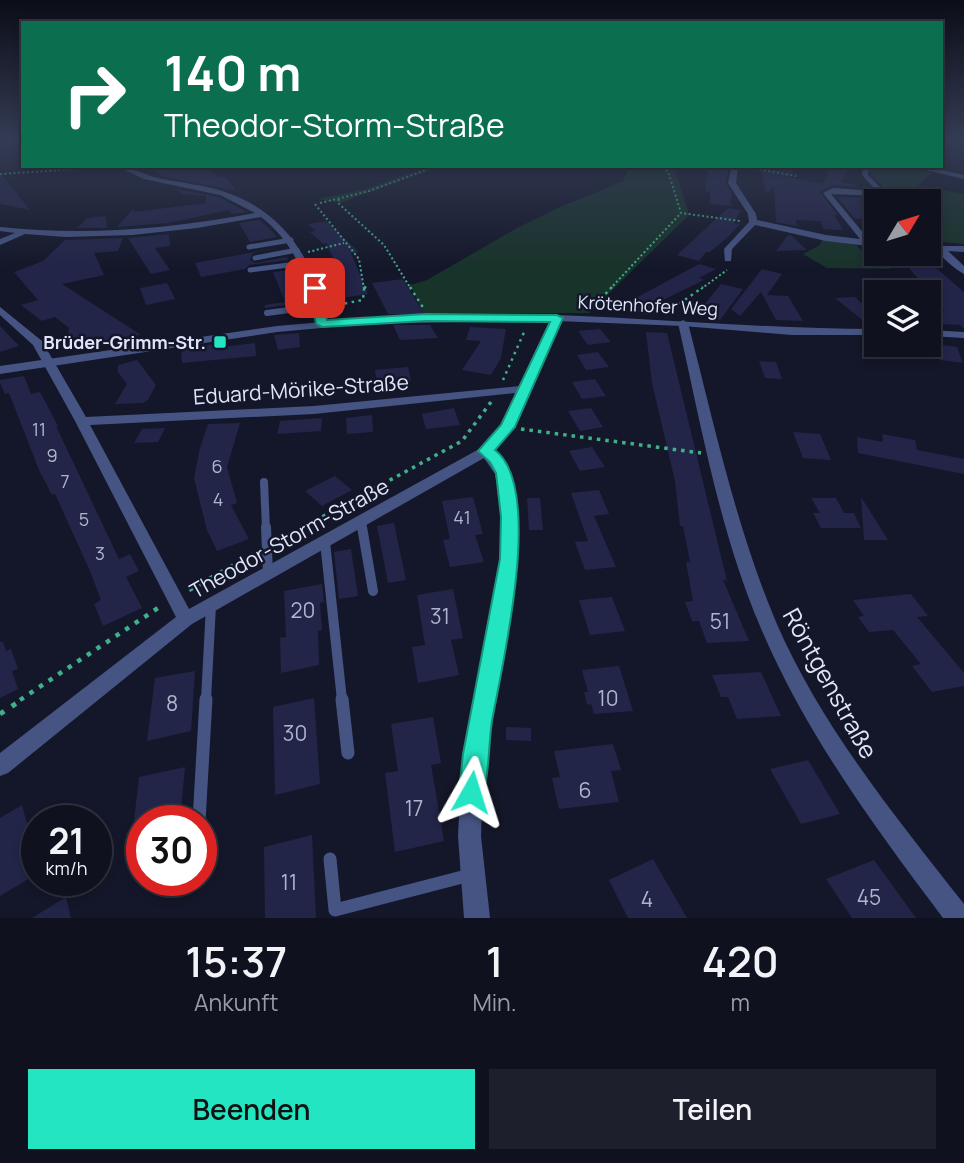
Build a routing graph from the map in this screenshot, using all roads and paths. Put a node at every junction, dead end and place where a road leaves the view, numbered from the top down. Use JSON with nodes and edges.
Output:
{"nodes":[{"id":1,"x":173,"y":183,"type":"edge"},
{"id":2,"x":387,"y":183,"type":"edge"},
{"id":3,"x":672,"y":183,"type":"edge"},
{"id":4,"x":732,"y":183,"type":"edge"},
{"id":5,"x":864,"y":193,"type":"edge"},
{"id":6,"x":339,"y":199,"type":"junction"},
{"id":7,"x":320,"y":203,"type":"dead end"},
{"id":8,"x":315,"y":204,"type":"dead end"},
{"id":9,"x":263,"y":214,"type":"junction"},
{"id":10,"x":681,"y":214,"type":"junction"},
{"id":11,"x":752,"y":222,"type":"junction"},
{"id":12,"x":0,"y":229,"type":"edge"},
{"id":13,"x":23,"y":232,"type":"junction"},
{"id":14,"x":864,"y":235,"type":"edge"},
{"id":15,"x":291,"y":240,"type":"junction"},
{"id":16,"x":0,"y":242,"type":"edge"},
{"id":17,"x":344,"y":243,"type":"junction"},
{"id":18,"x":864,"y":243,"type":"edge"},
{"id":19,"x":249,"y":247,"type":"dead end"},
{"id":20,"x":942,"y":248,"type":"edge"},
{"id":21,"x":942,"y":249,"type":"edge"},
{"id":22,"x":964,"y":249,"type":"edge"},
{"id":23,"x":298,"y":252,"type":"junction"},
{"id":24,"x":256,"y":258,"type":"dead end"},
{"id":25,"x":727,"y":260,"type":"joint"},
{"id":26,"x":304,"y":262,"type":"junction"},
{"id":27,"x":250,"y":271,"type":"dead end"},
{"id":28,"x":964,"y":271,"type":"edge"},
{"id":29,"x":364,"y":289,"type":"junction"},
{"id":30,"x":370,"y":289,"type":"dead end"},
{"id":31,"x":320,"y":307,"type":"junction"},
{"id":32,"x":0,"y":310,"type":"edge"},
{"id":33,"x":267,"y":313,"type":"dead end"},
{"id":34,"x":426,"y":318,"type":"junction"},
{"id":35,"x":530,"y":318,"type":"junction"},
{"id":36,"x":557,"y":318,"type":"junction"},
{"id":37,"x":582,"y":319,"type":"junction"},
{"id":38,"x":654,"y":321,"type":"junction"},
{"id":39,"x":683,"y":323,"type":"junction"},
{"id":40,"x":322,"y":324,"type":"junction"},
{"id":41,"x":864,"y":332,"type":"edge"},
{"id":42,"x":941,"y":333,"type":"edge"},
{"id":43,"x":964,"y":335,"type":"edge"},
{"id":44,"x":49,"y":362,"type":"junction"},
{"id":45,"x":0,"y":370,"type":"edge"},
{"id":46,"x":523,"y":389,"type":"junction"},
{"id":47,"x":497,"y":392,"type":"junction"},
{"id":48,"x":82,"y":421,"type":"junction"},
{"id":49,"x":508,"y":427,"type":"junction"},
{"id":50,"x":486,"y":451,"type":"junction"},
{"id":51,"x":717,"y":456,"type":"junction"},
{"id":52,"x":264,"y":482,"type":"dead end"},
{"id":53,"x":361,"y":523,"type":"junction"},
{"id":54,"x":325,"y":542,"type":"junction"},
{"id":55,"x":267,"y":547,"type":"junction"},
{"id":56,"x":268,"y":574,"type":"junction"},
{"id":57,"x":373,"y":591,"type":"dead end"},
{"id":58,"x":174,"y":598,"type":"junction"},
{"id":59,"x":212,"y":605,"type":"junction"},
{"id":60,"x":186,"y":619,"type":"junction"},
{"id":61,"x":0,"y":714,"type":"edge"},
{"id":62,"x":348,"y":753,"type":"dead end"},
{"id":63,"x":0,"y":766,"type":"edge"},
{"id":64,"x":200,"y":805,"type":"edge"},
{"id":65,"x":330,"y":859,"type":"dead end"},
{"id":66,"x":470,"y":875,"type":"junction"},
{"id":67,"x":478,"y":918,"type":"edge"},
{"id":68,"x":959,"y":918,"type":"edge"}],
"edges":[{"from":1,"to":9,"type":"street"},
{"from":2,"to":6,"type":"path"},
{"from":3,"to":10,"type":"path"},
{"from":4,"to":11,"type":"street"},
{"from":5,"to":14,"type":"street"},
{"from":6,"to":7,"type":"path"},
{"from":6,"to":34,"type":"path"},
{"from":8,"to":17,"type":"path"},
{"from":9,"to":13,"type":"street"},
{"from":9,"to":15,"type":"street"},
{"from":10,"to":11,"type":"path"},
{"from":10,"to":37,"type":"path"},
{"from":11,"to":18,"type":"street"},
{"from":11,"to":25,"type":"street"},
{"from":12,"to":13,"type":"street"},
{"from":13,"to":16,"type":"street"},
{"from":15,"to":19,"type":"lane"},
{"from":15,"to":23,"type":"street"},
{"from":17,"to":23,"type":"path"},
{"from":17,"to":29,"type":"path"},
{"from":20,"to":22,"type":"street"},
{"from":21,"to":28,"type":"street"},
{"from":23,"to":24,"type":"lane"},
{"from":23,"to":26,"type":"street"},
{"from":25,"to":38,"type":"path"},
{"from":26,"to":27,"type":"lane"},
{"from":26,"to":31,"type":"street"},
{"from":29,"to":30,"type":"path"},
{"from":29,"to":31,"type":"path"},
{"from":31,"to":33,"type":"lane"},
{"from":31,"to":40,"type":"street"},
{"from":32,"to":44,"type":"street"},
{"from":34,"to":35,"type":"street","name":"Krötenhofer Weg"},
{"from":34,"to":40,"type":"street","name":"Krötenhofer Weg"},
{"from":35,"to":36,"type":"street","name":"Krötenhofer Weg"},
{"from":35,"to":47,"type":"path"},
{"from":36,"to":37,"type":"street","name":"Krötenhofer Weg"},
{"from":36,"to":46,"type":"street","name":"Theodor-Storm-Straße"},
{"from":37,"to":38,"type":"street","name":"Krötenhofer Weg"},
{"from":38,"to":39,"type":"street","name":"Krötenhofer Weg"},
{"from":39,"to":41,"type":"street","name":"Krötenhofer Weg"},
{"from":39,"to":51,"type":"street","name":"Röntgenstraße"},
{"from":40,"to":44,"type":"street","name":"Krötenhofer Weg"},
{"from":42,"to":43,"type":"street"},
{"from":44,"to":45,"type":"street","name":"Krötenhofer Weg"},
{"from":44,"to":48,"type":"street"},
{"from":46,"to":47,"type":"street","name":"Eduard-Mörike-Straße"},
{"from":46,"to":49,"type":"street","name":"Theodor-Storm-Straße"},
{"from":47,"to":48,"type":"street","name":"Eduard-Mörike-Straße"},
{"from":47,"to":55,"type":"path"},
{"from":48,"to":58,"type":"street"},
{"from":49,"to":50,"type":"street","name":"Theodor-Storm-Straße"},
{"from":49,"to":51,"type":"path"},
{"from":50,"to":53,"type":"street","name":"Theodor-Storm-Straße"},
{"from":50,"to":66,"type":"street"},
{"from":51,"to":68,"type":"street","name":"Röntgenstraße"},
{"from":52,"to":55,"type":"lane"},
{"from":53,"to":54,"type":"street","name":"Theodor-Storm-Straße"},
{"from":53,"to":57,"type":"lane"},
{"from":54,"to":56,"type":"street","name":"Theodor-Storm-Straße"},
{"from":54,"to":62,"type":"lane"},
{"from":55,"to":56,"type":"lane"},
{"from":55,"to":58,"type":"path"},
{"from":56,"to":59,"type":"street","name":"Theodor-Storm-Straße"},
{"from":58,"to":60,"type":"street"},
{"from":58,"to":61,"type":"path"},
{"from":59,"to":60,"type":"street","name":"Theodor-Storm-Straße"},
{"from":59,"to":64,"type":"lane"},
{"from":60,"to":63,"type":"street","name":"Theodor-Storm-Straße"},
{"from":65,"to":66,"type":"lane"},
{"from":66,"to":67,"type":"street"}]}
